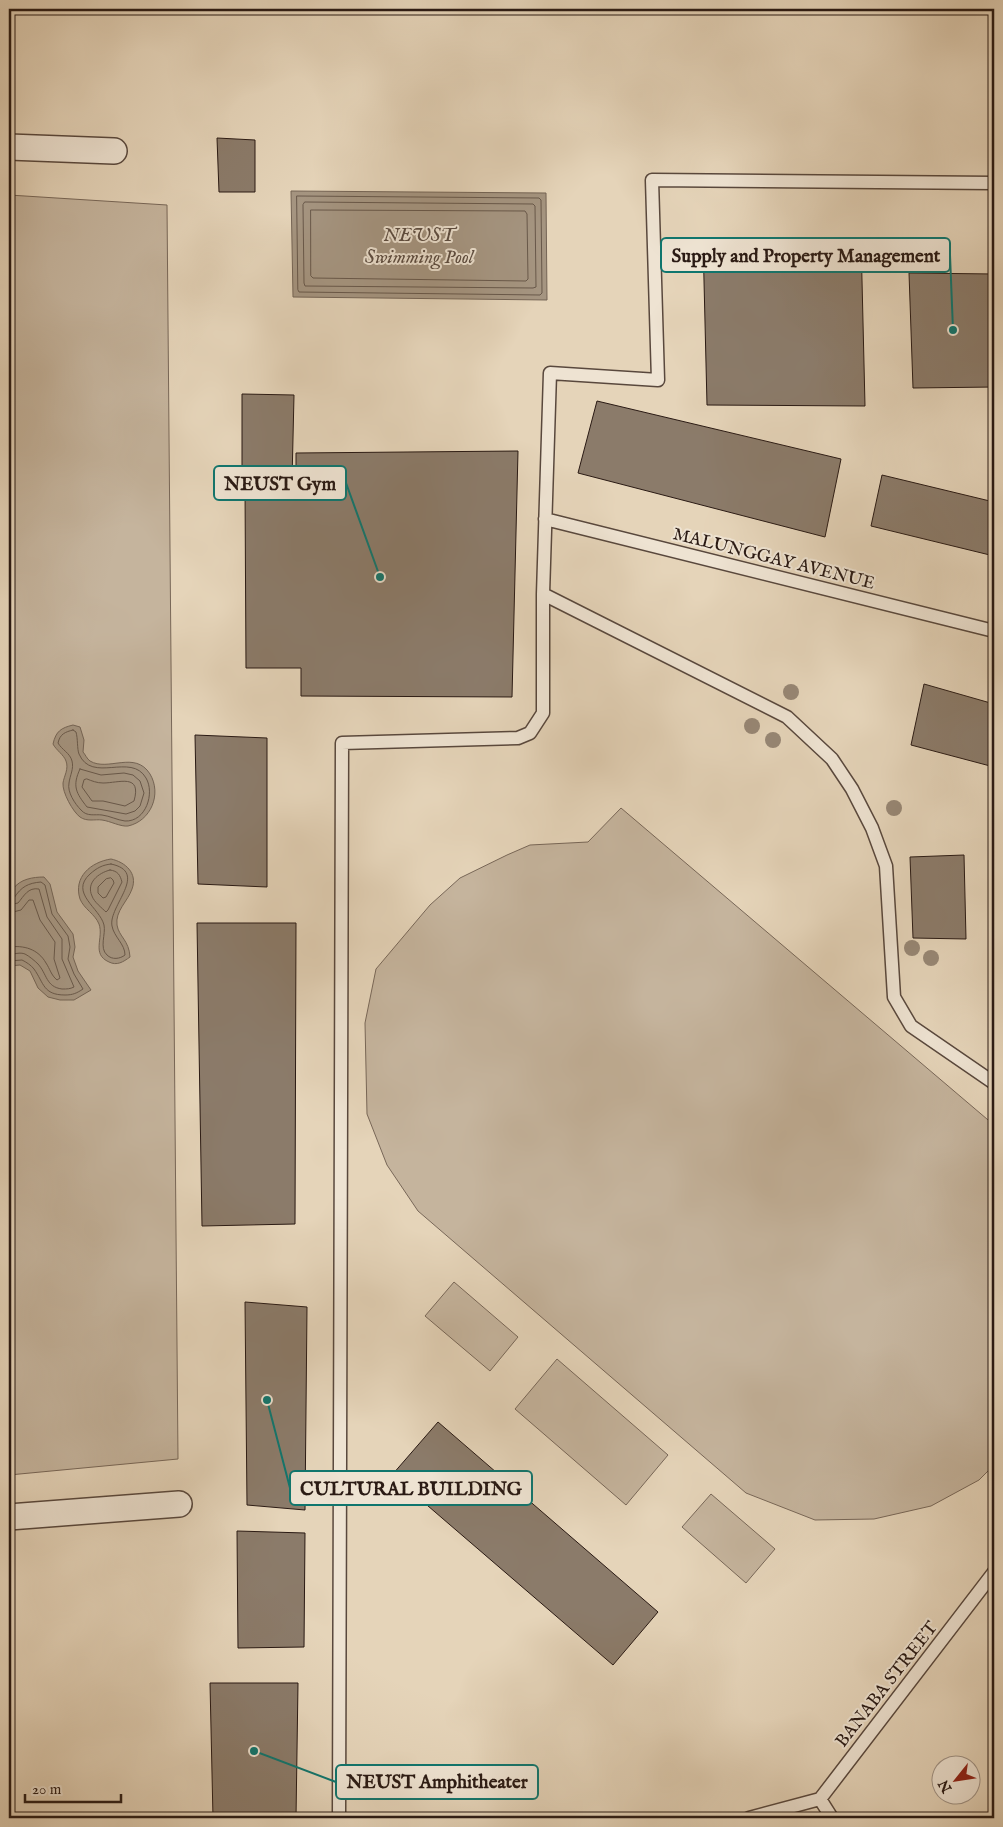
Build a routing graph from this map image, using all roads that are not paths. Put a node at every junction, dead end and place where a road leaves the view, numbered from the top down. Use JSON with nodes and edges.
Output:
{"nodes":[{"id":1,"x":9,"y":147,"type":"edge"},
{"id":2,"x":114,"y":151,"type":"dead end"},
{"id":3,"x":994,"y":183,"type":"edge"},
{"id":4,"x":545,"y":519,"type":"junction"},
{"id":5,"x":542,"y":594,"type":"junction"},
{"id":6,"x":994,"y":631,"type":"edge"},
{"id":7,"x":994,"y":1083,"type":"edge"},
{"id":8,"x":179,"y":1504,"type":"dead end"},
{"id":9,"x":9,"y":1517,"type":"edge"},
{"id":10,"x":994,"y":1572,"type":"edge"},
{"id":11,"x":820,"y":1798,"type":"junction"},
{"id":12,"x":339,"y":1818,"type":"edge"},
{"id":13,"x":749,"y":1818,"type":"edge"},
{"id":14,"x":832,"y":1818,"type":"edge"}],
"edges":[{"from":1,"to":2,"type":"street"},
{"from":3,"to":4,"type":"lane"},
{"from":4,"to":5,"type":"lane"},
{"from":4,"to":6,"type":"lane","name":"MALUNGGAY AVENUE"},
{"from":5,"to":7,"type":"lane"},
{"from":5,"to":12,"type":"lane"},
{"from":8,"to":9,"type":"street"},
{"from":10,"to":11,"type":"lane","name":"BANABA STREET"},
{"from":11,"to":13,"type":"lane"},
{"from":11,"to":14,"type":"lane"}]}
